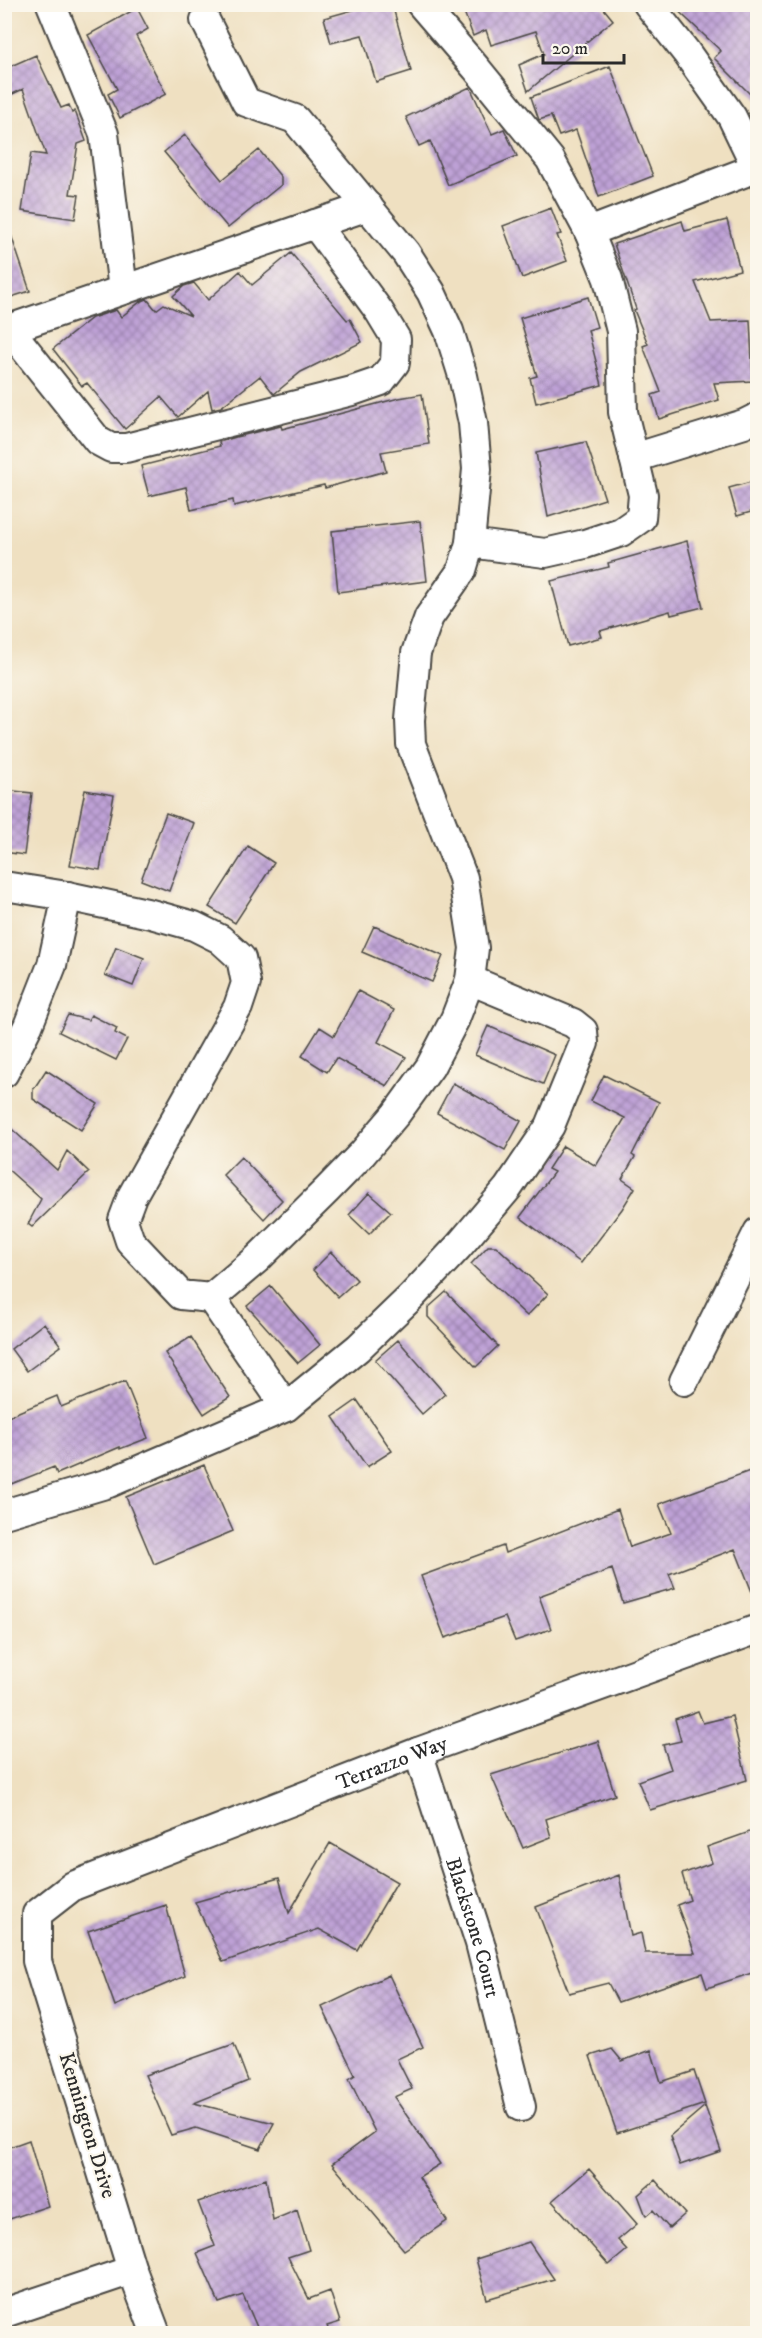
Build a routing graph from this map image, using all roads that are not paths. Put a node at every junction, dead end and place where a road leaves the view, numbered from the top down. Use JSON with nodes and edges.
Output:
{"nodes":[{"id":1,"x":51,"y":4,"type":"edge"},
{"id":2,"x":421,"y":4,"type":"edge"},
{"id":3,"x":648,"y":4,"type":"edge"},
{"id":4,"x":205,"y":21,"type":"dead end"},
{"id":5,"x":757,"y":169,"type":"edge"},
{"id":6,"x":368,"y":206,"type":"junction"},
{"id":7,"x":315,"y":224,"type":"junction"},
{"id":8,"x":589,"y":232,"type":"junction"},
{"id":9,"x":123,"y":290,"type":"junction"},
{"id":10,"x":7,"y":328,"type":"edge"},
{"id":11,"x":758,"y":417,"type":"edge"},
{"id":12,"x":634,"y":458,"type":"junction"},
{"id":13,"x":470,"y":543,"type":"junction"},
{"id":14,"x":4,"y":886,"type":"edge"},
{"id":15,"x":67,"y":896,"type":"junction"},
{"id":16,"x":470,"y":980,"type":"junction"},
{"id":17,"x":4,"y":1073,"type":"edge"},
{"id":18,"x":758,"y":1232,"type":"edge"},
{"id":19,"x":211,"y":1298,"type":"junction"},
{"id":20,"x":684,"y":1381,"type":"dead end"},
{"id":21,"x":286,"y":1407,"type":"junction"},
{"id":22,"x":4,"y":1514,"type":"edge"},
{"id":23,"x":758,"y":1629,"type":"edge"},
{"id":24,"x":418,"y":1752,"type":"junction"},
{"id":25,"x":37,"y":1914,"type":"joint"},
{"id":26,"x":521,"y":2107,"type":"dead end"},
{"id":27,"x":132,"y":2270,"type":"junction"},
{"id":28,"x":4,"y":2313,"type":"edge"},
{"id":29,"x":156,"y":2334,"type":"edge"}],
"edges":[{"from":1,"to":9,"type":"street"},
{"from":2,"to":8,"type":"street"},
{"from":3,"to":5,"type":"street"},
{"from":4,"to":6,"type":"street"},
{"from":5,"to":8,"type":"street"},
{"from":6,"to":7,"type":"street"},
{"from":6,"to":13,"type":"street"},
{"from":7,"to":9,"type":"street"},
{"from":7,"to":10,"type":"street"},
{"from":8,"to":12,"type":"street"},
{"from":9,"to":10,"type":"street"},
{"from":11,"to":12,"type":"street"},
{"from":12,"to":13,"type":"street"},
{"from":13,"to":16,"type":"street"},
{"from":14,"to":15,"type":"street"},
{"from":15,"to":17,"type":"street"},
{"from":15,"to":19,"type":"street"},
{"from":16,"to":19,"type":"street"},
{"from":16,"to":21,"type":"street"},
{"from":18,"to":20,"type":"street"},
{"from":19,"to":21,"type":"street"},
{"from":21,"to":22,"type":"street"},
{"from":23,"to":24,"type":"street","name":"Terrazzo Way"},
{"from":24,"to":25,"type":"street","name":"Terrazzo Way"},
{"from":24,"to":26,"type":"street","name":"Blackstone Court"},
{"from":25,"to":27,"type":"street","name":"Kennington Drive"},
{"from":27,"to":28,"type":"street"},
{"from":27,"to":29,"type":"street","name":"Kennington Drive"}]}
